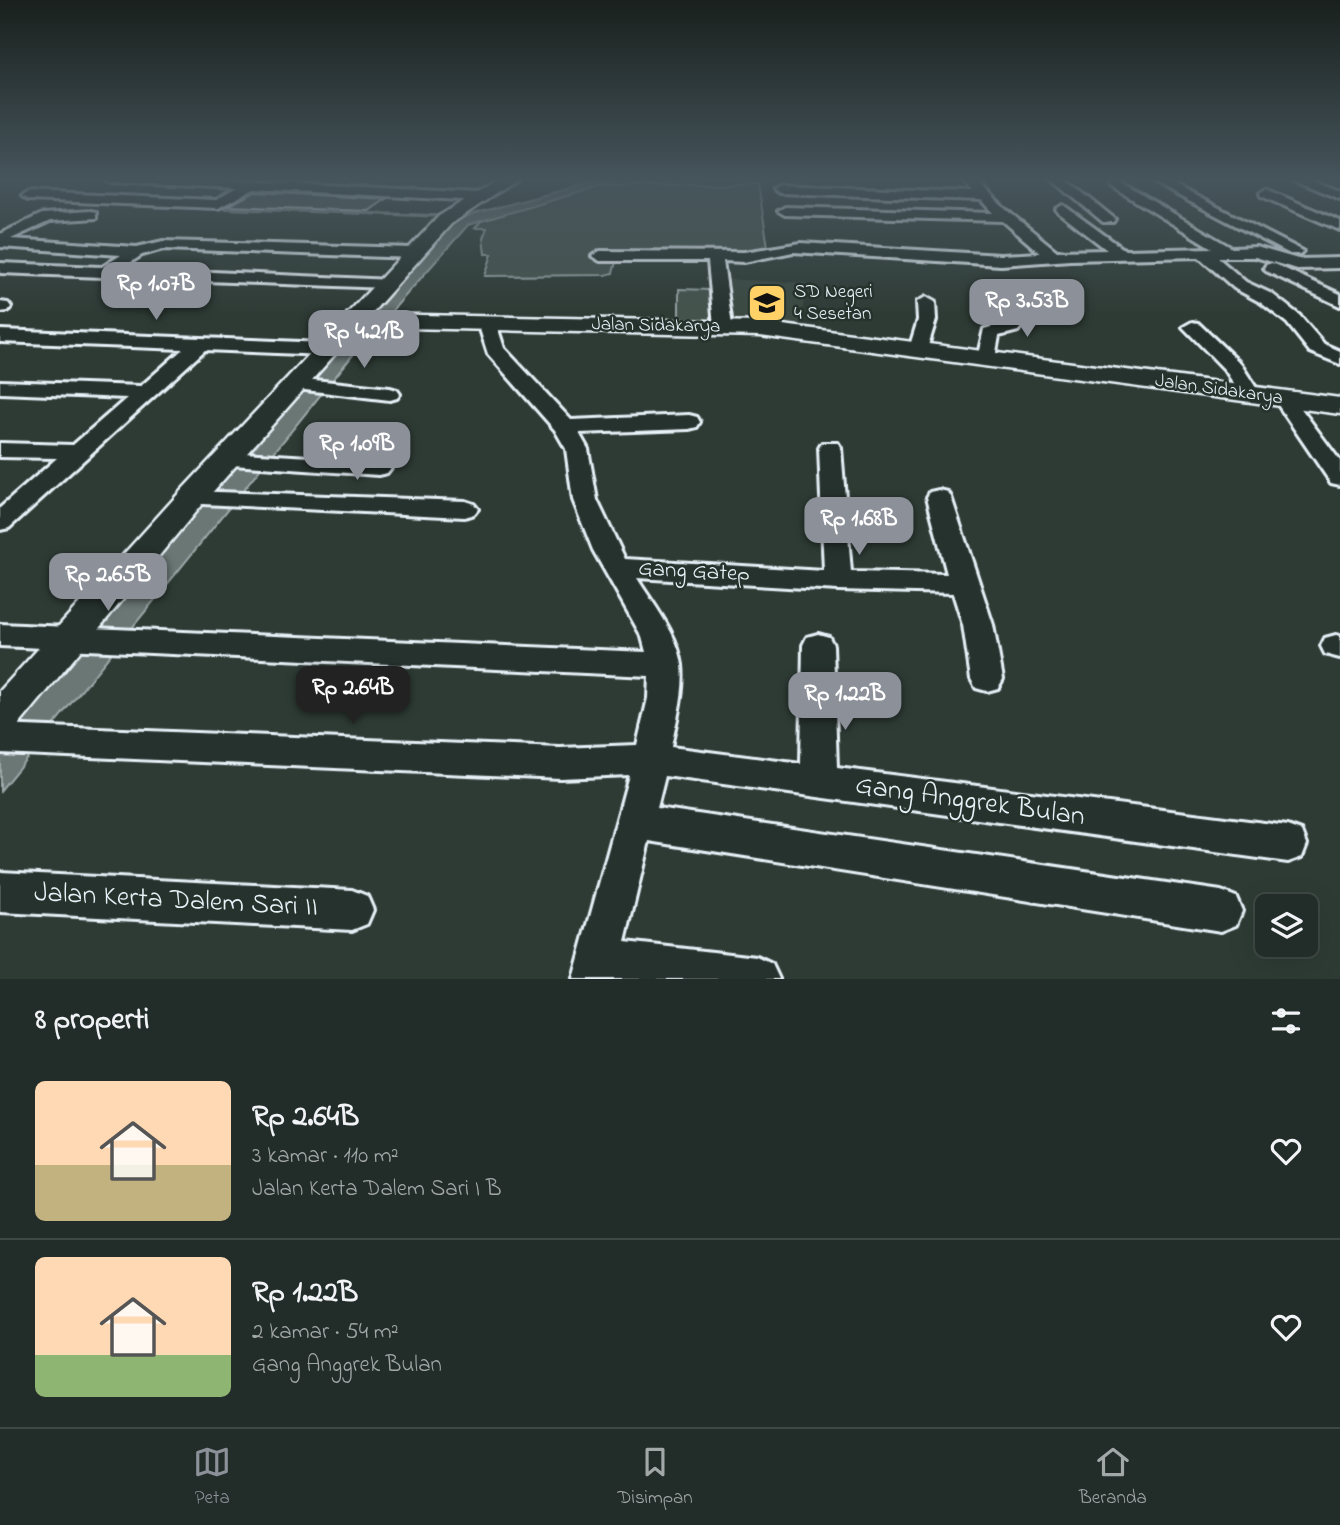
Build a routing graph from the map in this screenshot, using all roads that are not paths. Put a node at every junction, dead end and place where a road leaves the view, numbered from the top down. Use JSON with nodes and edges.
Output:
{"nodes":[{"id":1,"x":36,"y":224,"type":"edge"},
{"id":2,"x":441,"y":224,"type":"edge"},
{"id":3,"x":1013,"y":224,"type":"edge"},
{"id":4,"x":1082,"y":224,"type":"edge"},
{"id":5,"x":1184,"y":224,"type":"edge"},
{"id":6,"x":1241,"y":224,"type":"edge"},
{"id":7,"x":0,"y":241,"type":"edge"},
{"id":8,"x":137,"y":252,"type":"junction"},
{"id":9,"x":414,"y":253,"type":"junction"},
{"id":10,"x":1234,"y":253,"type":"junction"},
{"id":11,"x":1205,"y":255,"type":"junction"},
{"id":12,"x":600,"y":256,"type":"dead end"},
{"id":13,"x":1124,"y":256,"type":"junction"},
{"id":14,"x":715,"y":257,"type":"junction"},
{"id":15,"x":1053,"y":257,"type":"junction"},
{"id":16,"x":1340,"y":263,"type":"edge"},
{"id":17,"x":1321,"y":264,"type":"junction"},
{"id":18,"x":0,"y":268,"type":"edge"},
{"id":19,"x":105,"y":272,"type":"junction"},
{"id":20,"x":386,"y":283,"type":"junction"},
{"id":21,"x":926,"y":302,"type":"dead end"},
{"id":22,"x":1340,"y":302,"type":"edge"},
{"id":23,"x":1007,"y":304,"type":"dead end"},
{"id":24,"x":355,"y":321,"type":"junction"},
{"id":25,"x":487,"y":323,"type":"junction"},
{"id":26,"x":723,"y":326,"type":"junction"},
{"id":27,"x":1192,"y":327,"type":"dead end"},
{"id":28,"x":0,"y":336,"type":"edge"},
{"id":29,"x":200,"y":344,"type":"junction"},
{"id":30,"x":325,"y":349,"type":"junction"},
{"id":31,"x":918,"y":349,"type":"junction"},
{"id":32,"x":1340,"y":358,"type":"edge"},
{"id":33,"x":987,"y":359,"type":"junction"},
{"id":34,"x":298,"y":384,"type":"junction"},
{"id":35,"x":0,"y":387,"type":"edge"},
{"id":36,"x":147,"y":392,"type":"junction"},
{"id":37,"x":390,"y":394,"type":"dead end"},
{"id":38,"x":1250,"y":394,"type":"junction"},
{"id":39,"x":1284,"y":399,"type":"junction"},
{"id":40,"x":1340,"y":407,"type":"edge"},
{"id":41,"x":689,"y":422,"type":"dead end"},
{"id":42,"x":565,"y":427,"type":"junction"},
{"id":43,"x":830,"y":449,"type":"dead end"},
{"id":44,"x":0,"y":450,"type":"edge"},
{"id":45,"x":78,"y":452,"type":"junction"},
{"id":46,"x":229,"y":460,"type":"junction"},
{"id":47,"x":379,"y":468,"type":"dead end"},
{"id":48,"x":1340,"y":478,"type":"edge"},
{"id":49,"x":939,"y":497,"type":"dead end"},
{"id":50,"x":197,"y":498,"type":"junction"},
{"id":51,"x":465,"y":509,"type":"dead end"},
{"id":52,"x":0,"y":522,"type":"edge"},
{"id":53,"x":619,"y":568,"type":"junction"},
{"id":54,"x":838,"y":581,"type":"junction"},
{"id":55,"x":964,"y":584,"type":"junction"},
{"id":56,"x":0,"y":635,"type":"edge"},
{"id":57,"x":76,"y":638,"type":"junction"},
{"id":58,"x":818,"y":645,"type":"dead end"},
{"id":59,"x":666,"y":665,"type":"junction"},
{"id":60,"x":988,"y":679,"type":"dead end"},
{"id":61,"x":0,"y":719,"type":"edge"},
{"id":62,"x":0,"y":739,"type":"edge"},
{"id":63,"x":651,"y":759,"type":"junction"},
{"id":64,"x":819,"y":782,"type":"junction"},
{"id":65,"x":634,"y":822,"type":"junction"},
{"id":66,"x":1289,"y":844,"type":"dead end"},
{"id":67,"x":0,"y":892,"type":"edge"},
{"id":68,"x":352,"y":910,"type":"dead end"},
{"id":69,"x":1221,"y":911,"type":"dead end"},
{"id":70,"x":596,"y":970,"type":"edge"},
{"id":71,"x":757,"y":979,"type":"edge"}],
"edges":[{"from":1,"to":7,"type":"street"},
{"from":2,"to":9,"type":"street"},
{"from":3,"to":15,"type":"street"},
{"from":4,"to":13,"type":"street"},
{"from":5,"to":10,"type":"street"},
{"from":6,"to":17,"type":"street"},
{"from":7,"to":8,"type":"street"},
{"from":8,"to":9,"type":"street"},
{"from":8,"to":19,"type":"street"},
{"from":9,"to":20,"type":"street"},
{"from":10,"to":11,"type":"street"},
{"from":10,"to":17,"type":"street"},
{"from":10,"to":22,"type":"street"},
{"from":11,"to":13,"type":"street"},
{"from":11,"to":32,"type":"street"},
{"from":12,"to":14,"type":"street"},
{"from":13,"to":15,"type":"street"},
{"from":14,"to":15,"type":"street"},
{"from":14,"to":26,"type":"street"},
{"from":16,"to":17,"type":"street"},
{"from":18,"to":19,"type":"street"},
{"from":19,"to":20,"type":"street"},
{"from":20,"to":24,"type":"street"},
{"from":21,"to":31,"type":"street"},
{"from":23,"to":33,"type":"street"},
{"from":24,"to":25,"type":"street","name":"Jalan Sidakarya"},
{"from":24,"to":30,"type":"street"},
{"from":25,"to":26,"type":"street","name":"Jalan Sidakarya"},
{"from":25,"to":42,"type":"street"},
{"from":26,"to":31,"type":"street","name":"Jalan Sidakarya"},
{"from":27,"to":38,"type":"street"},
{"from":28,"to":29,"type":"street"},
{"from":29,"to":30,"type":"street"},
{"from":29,"to":36,"type":"street"},
{"from":30,"to":34,"type":"street"},
{"from":31,"to":33,"type":"street","name":"Jalan Sidakarya"},
{"from":33,"to":38,"type":"street","name":"Jalan Sidakarya"},
{"from":34,"to":37,"type":"street"},
{"from":34,"to":46,"type":"street"},
{"from":35,"to":36,"type":"street"},
{"from":36,"to":45,"type":"street"},
{"from":38,"to":39,"type":"street","name":"Jalan Sidakarya"},
{"from":39,"to":40,"type":"street","name":"Jalan Sidakarya"},
{"from":39,"to":48,"type":"street"},
{"from":41,"to":42,"type":"street"},
{"from":42,"to":53,"type":"street"},
{"from":43,"to":54,"type":"street"},
{"from":44,"to":45,"type":"street"},
{"from":45,"to":52,"type":"street"},
{"from":46,"to":47,"type":"street"},
{"from":46,"to":50,"type":"street"},
{"from":49,"to":55,"type":"street"},
{"from":50,"to":51,"type":"street"},
{"from":50,"to":57,"type":"street"},
{"from":53,"to":54,"type":"street","name":"Gang Gatep"},
{"from":53,"to":59,"type":"street"},
{"from":54,"to":55,"type":"street","name":"Gang Gatep"},
{"from":55,"to":60,"type":"street"},
{"from":56,"to":57,"type":"street"},
{"from":57,"to":59,"type":"street"},
{"from":57,"to":61,"type":"street"},
{"from":58,"to":64,"type":"street"},
{"from":59,"to":63,"type":"street"},
{"from":62,"to":63,"type":"street","name":"Gang Anggrek Bulan"},
{"from":63,"to":64,"type":"street","name":"Gang Anggrek Bulan"},
{"from":63,"to":65,"type":"street"},
{"from":64,"to":66,"type":"street","name":"Gang Anggrek Bulan"},
{"from":65,"to":69,"type":"street"},
{"from":65,"to":70,"type":"street"},
{"from":67,"to":68,"type":"street","name":"Jalan Kerta Dalem Sari II"},
{"from":70,"to":71,"type":"street"}]}
